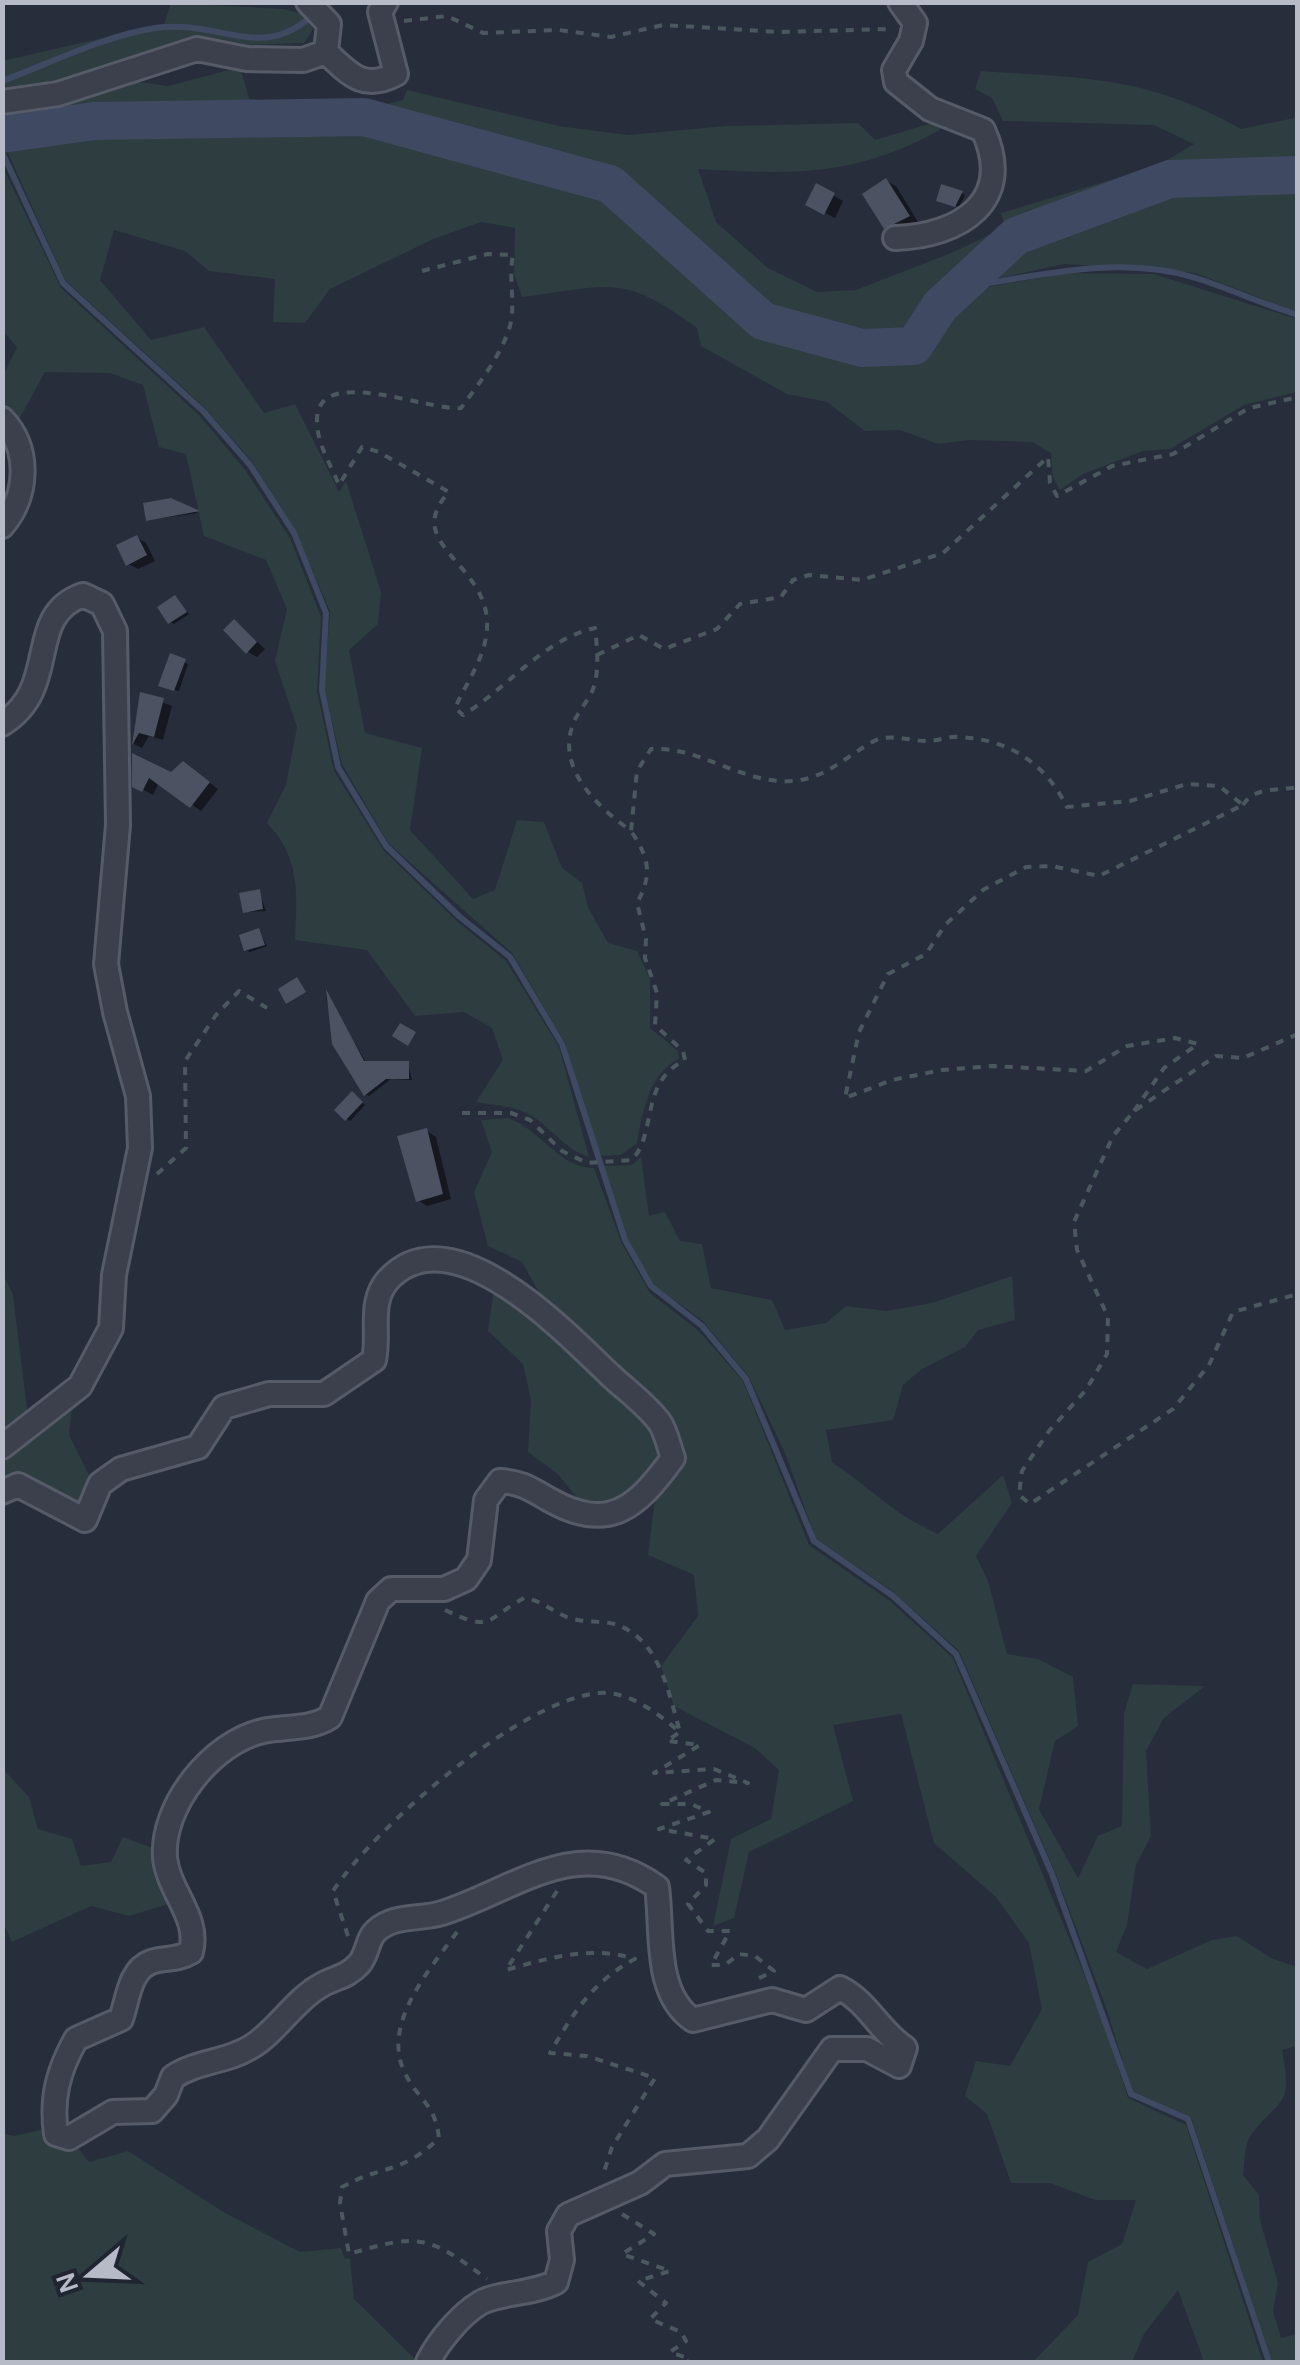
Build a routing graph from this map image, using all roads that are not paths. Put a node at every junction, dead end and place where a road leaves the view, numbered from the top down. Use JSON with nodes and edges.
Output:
{"nodes":[{"id":1,"x":308,"y":2,"type":"edge"},
{"id":2,"x":900,"y":2,"type":"edge"},
{"id":3,"x":383,"y":11,"type":"edge"},
{"id":4,"x":326,"y":52,"type":"junction"},
{"id":5,"x":2,"y":102,"type":"edge"},
{"id":6,"x":894,"y":238,"type":"dead end"},
{"id":7,"x":2,"y":419,"type":"edge"},
{"id":8,"x":2,"y":526,"type":"edge"},
{"id":9,"x":2,"y":724,"type":"edge"},
{"id":10,"x":2,"y":1447,"type":"edge"},
{"id":11,"x":2,"y":1492,"type":"edge"},
{"id":12,"x":428,"y":2362,"type":"edge"}],
"edges":[{"from":1,"to":4,"type":"street"},
{"from":2,"to":6,"type":"street"},
{"from":3,"to":4,"type":"street"},
{"from":4,"to":5,"type":"street"},
{"from":7,"to":8,"type":"street"},
{"from":9,"to":10,"type":"street"},
{"from":11,"to":12,"type":"street"}]}
